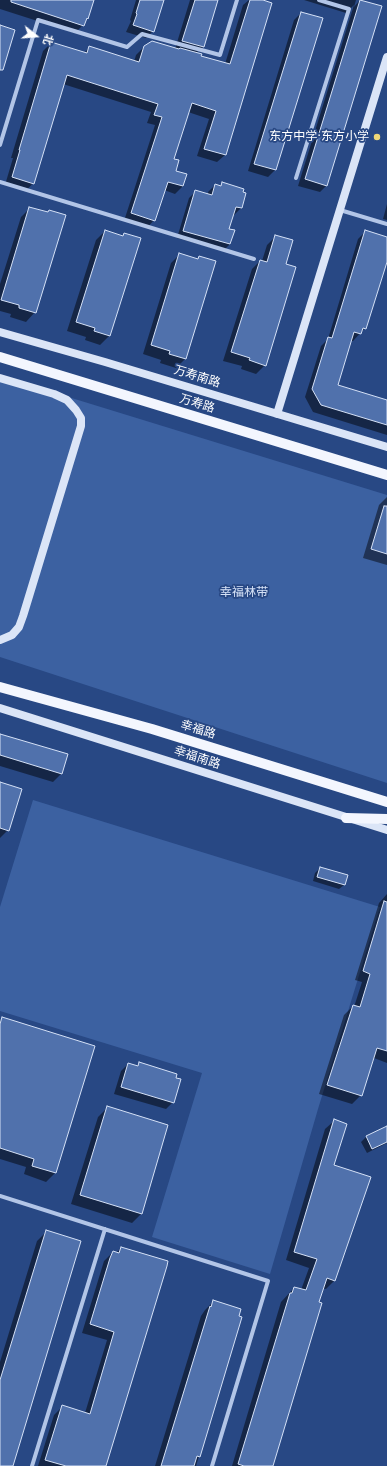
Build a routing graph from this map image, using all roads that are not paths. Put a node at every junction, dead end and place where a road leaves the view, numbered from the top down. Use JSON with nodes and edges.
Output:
{"nodes":[{"id":1,"x":237,"y":0,"type":"edge"},
{"id":2,"x":319,"y":0,"type":"edge"},
{"id":3,"x":387,"y":57,"type":"edge"},
{"id":4,"x":0,"y":145,"type":"edge"},
{"id":5,"x":296,"y":178,"type":"dead end"},
{"id":6,"x":0,"y":182,"type":"edge"},
{"id":7,"x":340,"y":210,"type":"junction"},
{"id":8,"x":387,"y":224,"type":"edge"},
{"id":9,"x":254,"y":259,"type":"dead end"},
{"id":10,"x":0,"y":332,"type":"edge"},
{"id":11,"x":0,"y":357,"type":"edge"},
{"id":12,"x":0,"y":378,"type":"edge"},
{"id":13,"x":277,"y":414,"type":"junction"},
{"id":14,"x":387,"y":448,"type":"edge"},
{"id":15,"x":387,"y":475,"type":"edge"},
{"id":16,"x":0,"y":640,"type":"edge"},
{"id":17,"x":0,"y":687,"type":"edge"},
{"id":18,"x":0,"y":708,"type":"edge"},
{"id":19,"x":387,"y":802,"type":"edge"},
{"id":20,"x":346,"y":818,"type":"junction"},
{"id":21,"x":387,"y":818,"type":"edge"},
{"id":22,"x":387,"y":830,"type":"edge"},
{"id":23,"x":0,"y":1196,"type":"edge"},
{"id":24,"x":104,"y":1229,"type":"junction"},
{"id":25,"x":32,"y":1466,"type":"edge"},
{"id":26,"x":212,"y":1466,"type":"edge"}],
"edges":[{"from":1,"to":4,"type":"street"},
{"from":2,"to":5,"type":"street"},
{"from":3,"to":7,"type":"main road"},
{"from":6,"to":9,"type":"street"},
{"from":7,"to":8,"type":"street"},
{"from":7,"to":13,"type":"main road"},
{"from":10,"to":13,"type":"main road","name":"万寿南路"},
{"from":11,"to":15,"type":"main road","name":"万寿路"},
{"from":12,"to":16,"type":"main road"},
{"from":13,"to":14,"type":"main road","name":"万寿南路"},
{"from":17,"to":19,"type":"main road","name":"幸福路"},
{"from":18,"to":20,"type":"main road","name":"幸福南路"},
{"from":20,"to":21,"type":"main road"},
{"from":20,"to":22,"type":"main road","name":"幸福南路"},
{"from":23,"to":24,"type":"street"},
{"from":24,"to":25,"type":"street"},
{"from":24,"to":26,"type":"street"}]}
